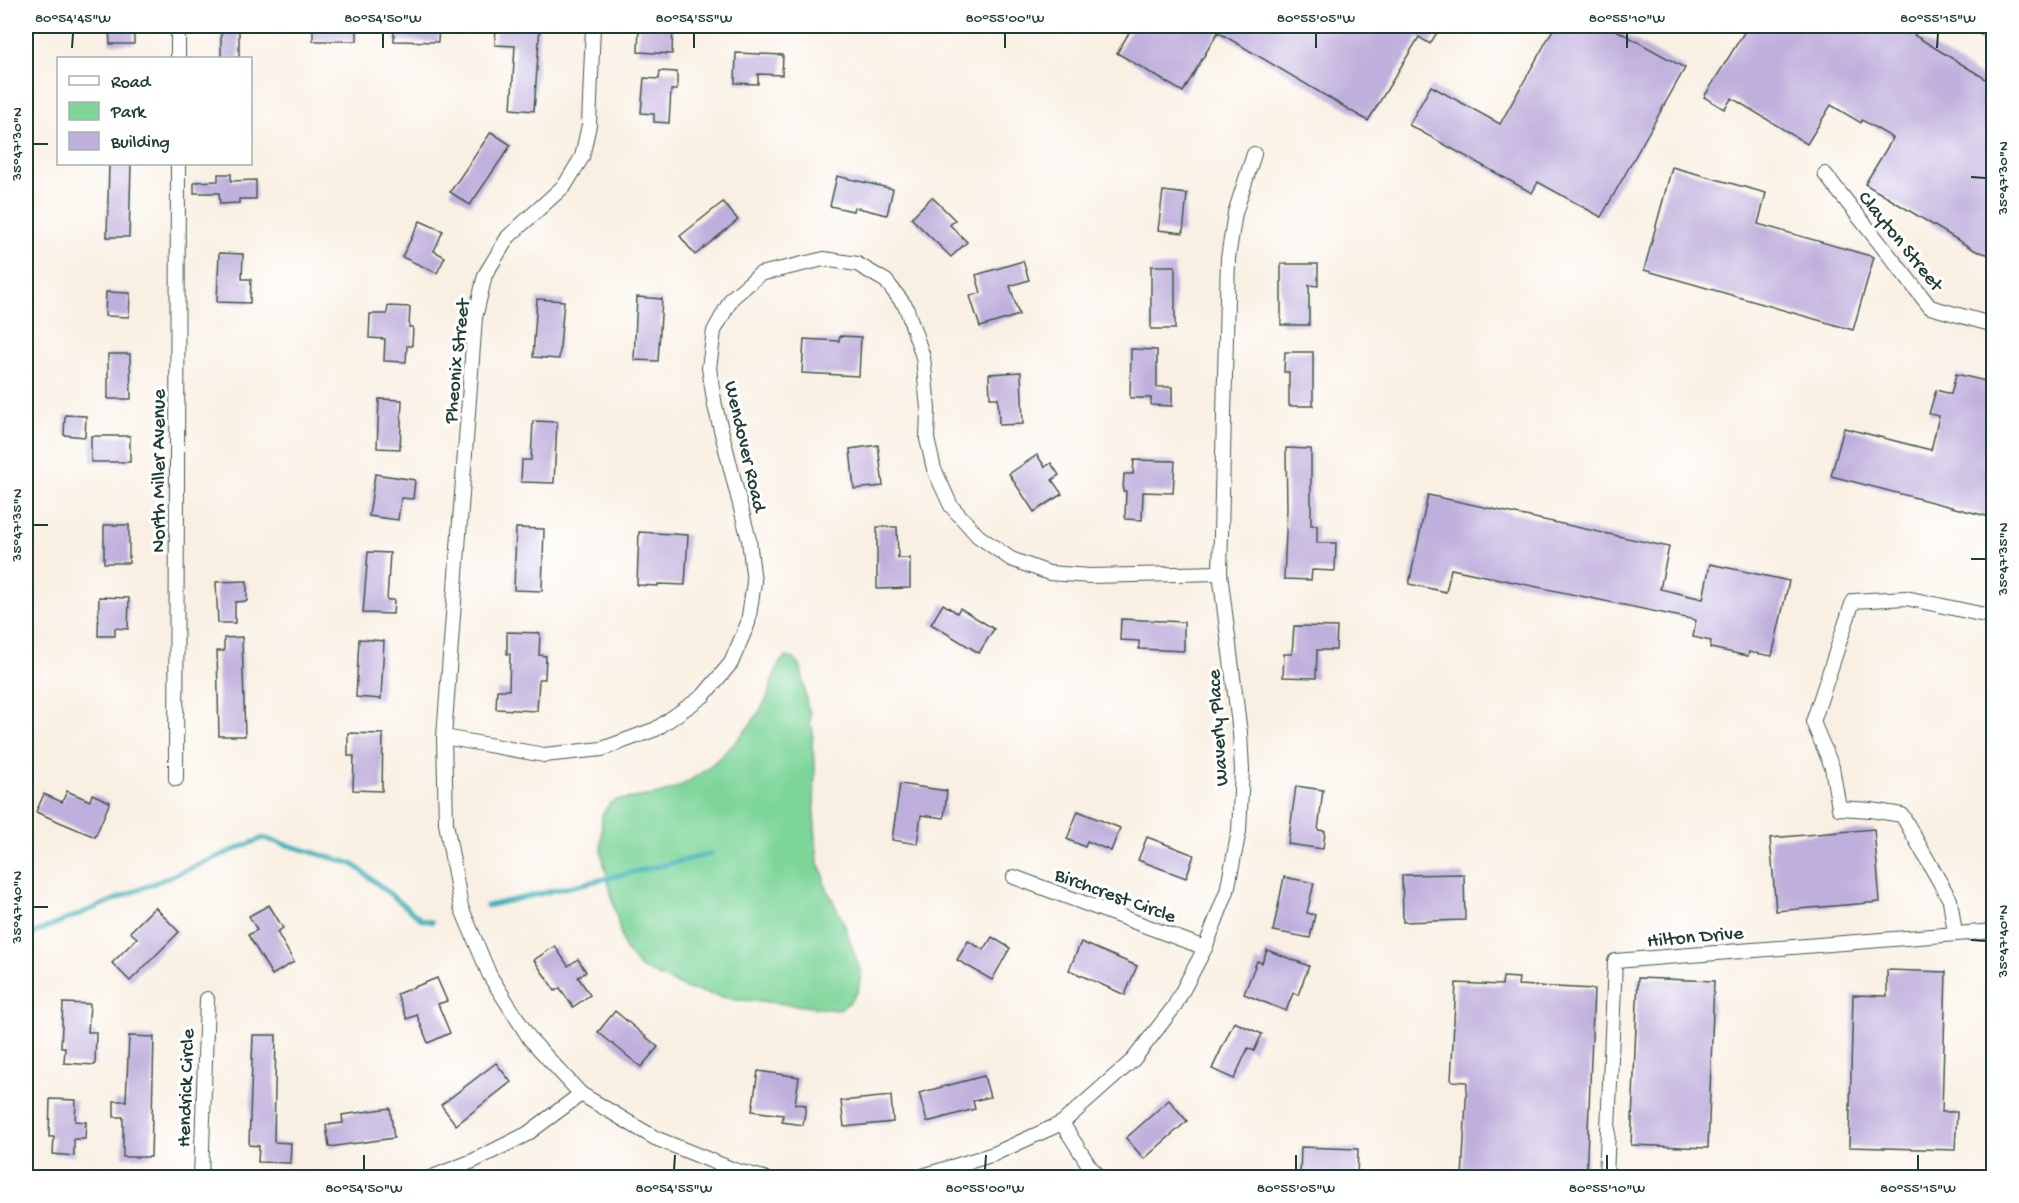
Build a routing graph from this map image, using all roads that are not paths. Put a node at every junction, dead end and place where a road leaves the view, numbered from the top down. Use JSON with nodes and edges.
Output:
{"nodes":[{"id":1,"x":178,"y":26,"type":"edge"},
{"id":2,"x":593,"y":26,"type":"edge"},
{"id":3,"x":1980,"y":26,"type":"edge"},
{"id":4,"x":1994,"y":34,"type":"edge"},
{"id":5,"x":178,"y":57,"type":"edge"},
{"id":6,"x":1254,"y":154,"type":"dead end"},
{"id":7,"x":178,"y":165,"type":"edge"},
{"id":8,"x":1825,"y":174,"type":"dead end"},
{"id":9,"x":1994,"y":325,"type":"edge"},
{"id":10,"x":1220,"y":573,"type":"junction"},
{"id":11,"x":1994,"y":617,"type":"edge"},
{"id":12,"x":444,"y":737,"type":"junction"},
{"id":13,"x":176,"y":779,"type":"dead end"},
{"id":14,"x":1014,"y":877,"type":"dead end"},
{"id":15,"x":1994,"y":931,"type":"edge"},
{"id":16,"x":1955,"y":933,"type":"junction"},
{"id":17,"x":1205,"y":948,"type":"junction"},
{"id":18,"x":207,"y":999,"type":"dead end"},
{"id":19,"x":581,"y":1094,"type":"junction"},
{"id":20,"x":1062,"y":1123,"type":"junction"},
{"id":21,"x":738,"y":1174,"type":"edge"},
{"id":22,"x":201,"y":1178,"type":"edge"},
{"id":23,"x":430,"y":1178,"type":"edge"},
{"id":24,"x":764,"y":1178,"type":"edge"},
{"id":25,"x":916,"y":1178,"type":"edge"},
{"id":26,"x":1101,"y":1178,"type":"edge"},
{"id":27,"x":1606,"y":1178,"type":"edge"}],
"edges":[{"from":1,"to":5,"type":"street"},
{"from":2,"to":12,"type":"street","name":"Pheonix Street"},
{"from":3,"to":4,"type":"street"},
{"from":6,"to":10,"type":"street","name":"Waverly Place"},
{"from":7,"to":13,"type":"street","name":"North Miller Avenue"},
{"from":8,"to":9,"type":"street","name":"Clayton Street"},
{"from":10,"to":12,"type":"street","name":"Wendover Road"},
{"from":10,"to":17,"type":"street","name":"Waverly Place"},
{"from":11,"to":16,"type":"street"},
{"from":12,"to":19,"type":"street","name":"Pheonix Street"},
{"from":14,"to":17,"type":"street","name":"Birchcrest Circle"},
{"from":15,"to":16,"type":"street","name":"Hilton Drive"},
{"from":16,"to":27,"type":"street","name":"Hilton Drive"},
{"from":17,"to":20,"type":"street","name":"Waverly Place"},
{"from":18,"to":22,"type":"street","name":"Hendrick Circle"},
{"from":19,"to":21,"type":"street","name":"Pheonix Street"},
{"from":19,"to":23,"type":"street"},
{"from":20,"to":25,"type":"street","name":"Waverly Place"},
{"from":20,"to":26,"type":"street"},
{"from":21,"to":24,"type":"street","name":"Pheonix Street"}]}
